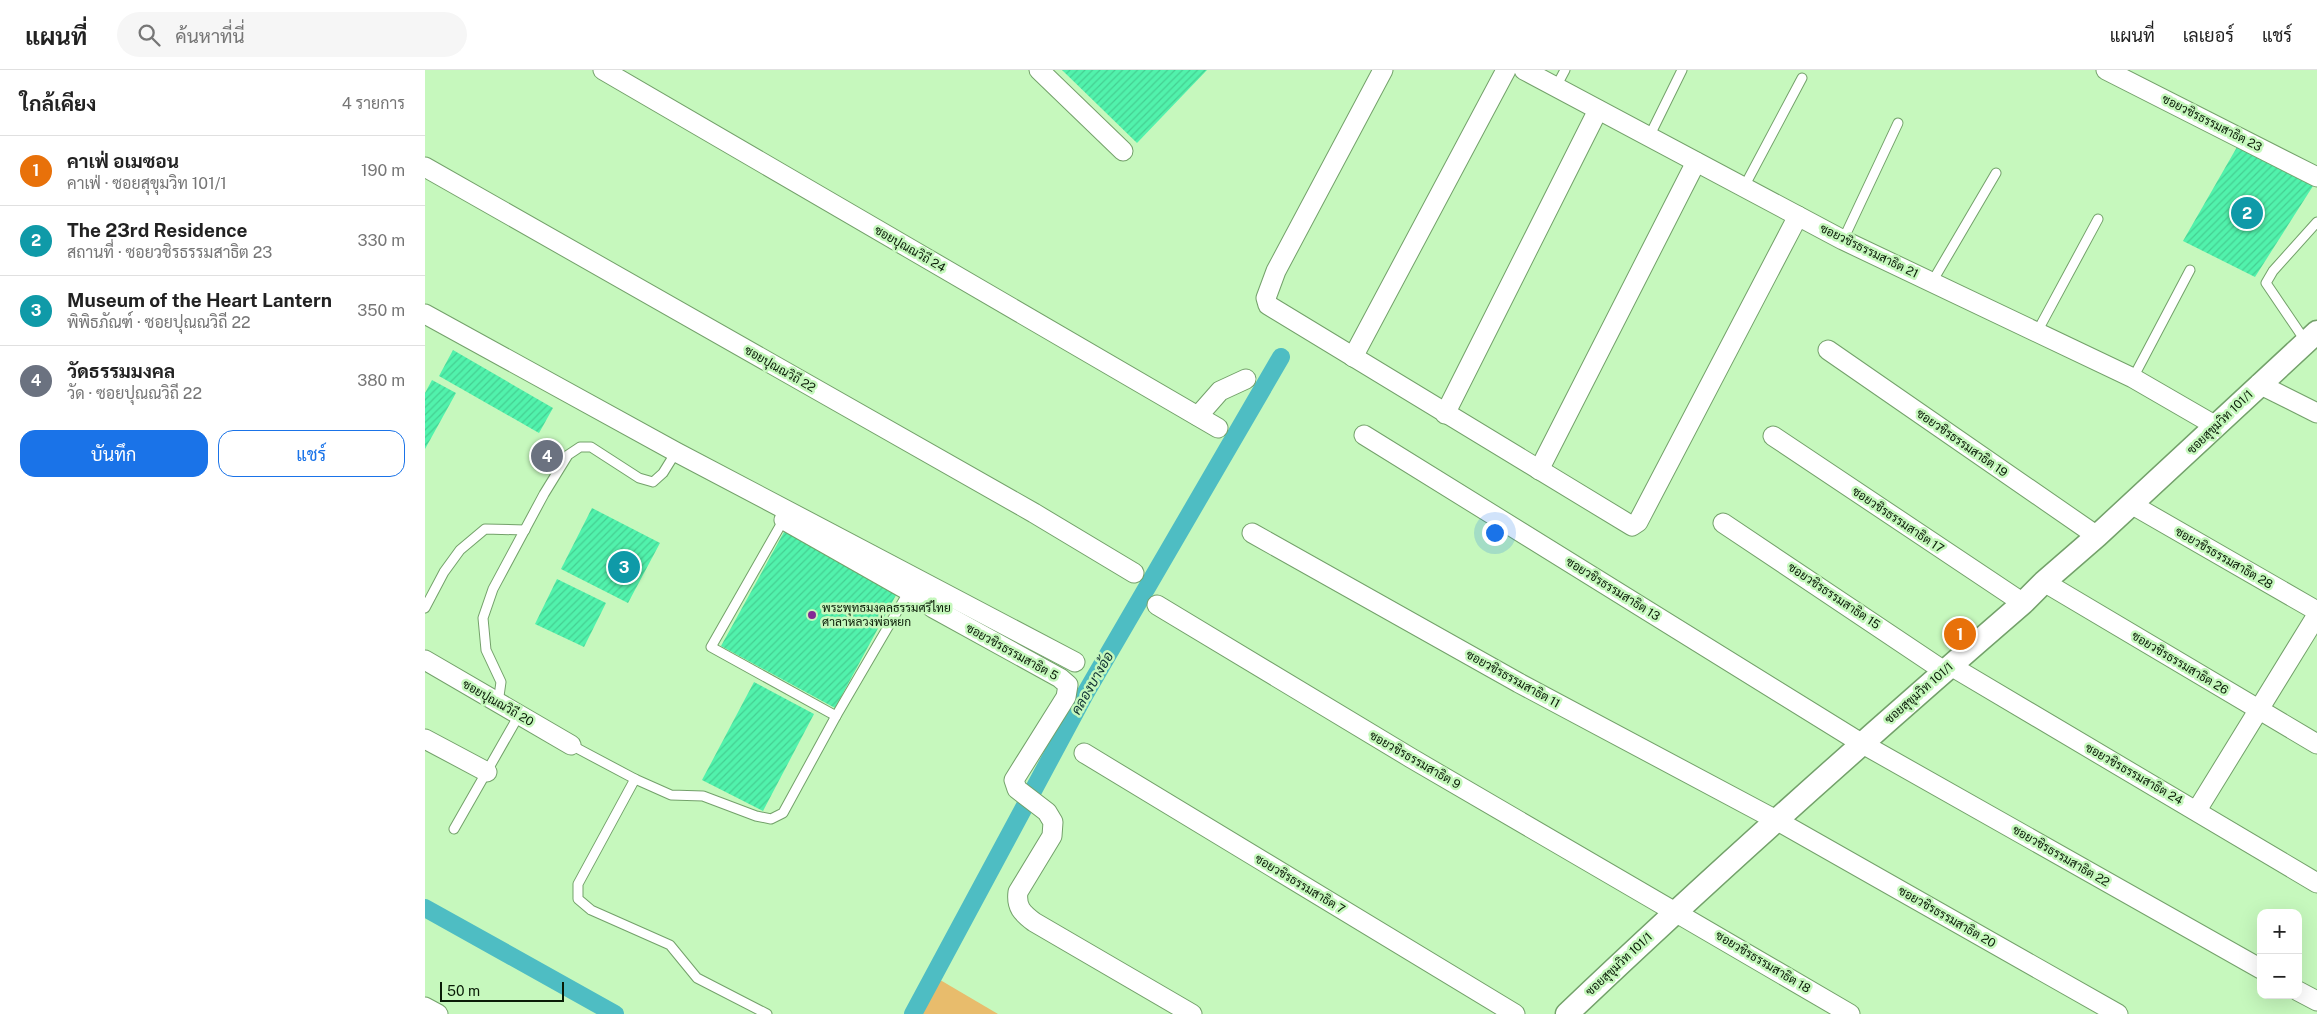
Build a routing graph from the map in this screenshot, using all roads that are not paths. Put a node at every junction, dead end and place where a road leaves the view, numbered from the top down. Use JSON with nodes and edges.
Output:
{"nodes":[{"id":1,"x":603,"y":70,"type":"edge"},
{"id":2,"x":1039,"y":70,"type":"edge"},
{"id":3,"x":1383,"y":70,"type":"edge"},
{"id":4,"x":1506,"y":70,"type":"edge"},
{"id":5,"x":1524,"y":70,"type":"edge"},
{"id":6,"x":1565,"y":70,"type":"edge"},
{"id":7,"x":1682,"y":70,"type":"edge"},
{"id":8,"x":2106,"y":70,"type":"edge"},
{"id":9,"x":1802,"y":78,"type":"dead end"},
{"id":10,"x":1556,"y":87,"type":"junction"},
{"id":11,"x":1598,"y":110,"type":"junction"},
{"id":12,"x":1898,"y":123,"type":"dead end"},
{"id":13,"x":1649,"y":137,"type":"junction"},
{"id":14,"x":1123,"y":151,"type":"dead end"},
{"id":15,"x":1696,"y":162,"type":"junction"},
{"id":16,"x":425,"y":167,"type":"edge"},
{"id":17,"x":1996,"y":173,"type":"dead end"},
{"id":18,"x":2317,"y":177,"type":"edge"},
{"id":19,"x":1744,"y":187,"type":"junction"},
{"id":20,"x":1798,"y":216,"type":"junction"},
{"id":21,"x":2098,"y":219,"type":"dead end"},
{"id":22,"x":2317,"y":222,"type":"edge"},
{"id":23,"x":1843,"y":240,"type":"junction"},
{"id":24,"x":2190,"y":270,"type":"dead end"},
{"id":25,"x":1932,"y":282,"type":"junction"},
{"id":26,"x":425,"y":314,"type":"edge"},
{"id":27,"x":2037,"y":332,"type":"junction"},
{"id":28,"x":2312,"y":337,"type":"edge"},
{"id":29,"x":1828,"y":350,"type":"dead end"},
{"id":30,"x":1353,"y":357,"type":"junction"},
{"id":31,"x":2133,"y":378,"type":"junction"},
{"id":32,"x":1246,"y":379,"type":"dead end"},
{"id":33,"x":2259,"y":384,"type":"junction"},
{"id":34,"x":2317,"y":413,"type":"edge"},
{"id":35,"x":1445,"y":414,"type":"junction"},
{"id":36,"x":1198,"y":416,"type":"junction"},
{"id":37,"x":2216,"y":426,"type":"junction"},
{"id":38,"x":1218,"y":428,"type":"dead end"},
{"id":39,"x":1364,"y":435,"type":"dead end"},
{"id":40,"x":1773,"y":436,"type":"dead end"},
{"id":41,"x":676,"y":452,"type":"junction"},
{"id":42,"x":1539,"y":470,"type":"junction"},
{"id":43,"x":2131,"y":504,"type":"junction"},
{"id":44,"x":785,"y":514,"type":"junction"},
{"id":45,"x":1723,"y":523,"type":"dead end"},
{"id":46,"x":525,"y":530,"type":"junction"},
{"id":47,"x":1252,"y":533,"type":"dead end"},
{"id":48,"x":2097,"y":536,"type":"junction"},
{"id":49,"x":1134,"y":573,"type":"dead end"},
{"id":50,"x":2044,"y":582,"type":"junction"},
{"id":51,"x":909,"y":591,"type":"junction"},
{"id":52,"x":2023,"y":603,"type":"junction"},
{"id":53,"x":1157,"y":605,"type":"dead end"},
{"id":54,"x":425,"y":608,"type":"edge"},
{"id":55,"x":2317,"y":613,"type":"edge"},
{"id":56,"x":425,"y":660,"type":"edge"},
{"id":57,"x":1075,"y":662,"type":"dead end"},
{"id":58,"x":1947,"y":668,"type":"junction"},
{"id":59,"x":498,"y":703,"type":"junction"},
{"id":60,"x":2258,"y":710,"type":"junction"},
{"id":61,"x":519,"y":715,"type":"junction"},
{"id":62,"x":836,"y":716,"type":"junction"},
{"id":63,"x":425,"y":739,"type":"edge"},
{"id":64,"x":1861,"y":743,"type":"junction"},
{"id":65,"x":2317,"y":744,"type":"edge"},
{"id":66,"x":571,"y":745,"type":"joint"},
{"id":67,"x":1084,"y":753,"type":"dead end"},
{"id":68,"x":487,"y":772,"type":"junction"},
{"id":69,"x":635,"y":779,"type":"junction"},
{"id":70,"x":2197,"y":810,"type":"junction"},
{"id":71,"x":1777,"y":820,"type":"junction"},
{"id":72,"x":454,"y":829,"type":"dead end"},
{"id":73,"x":2317,"y":883,"type":"edge"},
{"id":74,"x":1676,"y":910,"type":"junction"},
{"id":75,"x":2257,"y":968,"type":"edge"},
{"id":76,"x":2302,"y":993,"type":"edge"},
{"id":77,"x":2317,"y":1001,"type":"edge"},
{"id":78,"x":425,"y":1007,"type":"edge"},
{"id":79,"x":438,"y":1014,"type":"edge"},
{"id":80,"x":767,"y":1014,"type":"edge"},
{"id":81,"x":1191,"y":1014,"type":"edge"},
{"id":82,"x":1515,"y":1014,"type":"edge"},
{"id":83,"x":1567,"y":1014,"type":"edge"},
{"id":84,"x":1850,"y":1014,"type":"edge"},
{"id":85,"x":2118,"y":1014,"type":"edge"}],
"edges":[{"from":1,"to":36,"type":"street","name":"ซอยปุณณวิถี 24"},
{"from":2,"to":14,"type":"street"},
{"from":3,"to":30,"type":"street"},
{"from":4,"to":30,"type":"street"},
{"from":5,"to":10,"type":"street","name":"ซอยวชิรธรรมสาธิต 21"},
{"from":6,"to":10,"type":"lane"},
{"from":7,"to":13,"type":"lane"},
{"from":8,"to":18,"type":"street","name":"ซอยวชิรธรรมสาธิต 23"},
{"from":9,"to":19,"type":"lane"},
{"from":10,"to":11,"type":"street","name":"ซอยวชิรธรรมสาธิต 21"},
{"from":11,"to":13,"type":"street","name":"ซอยวชิรธรรมสาธิต 21"},
{"from":11,"to":35,"type":"street"},
{"from":12,"to":23,"type":"lane"},
{"from":13,"to":15,"type":"street","name":"ซอยวชิรธรรมสาธิต 21"},
{"from":15,"to":19,"type":"street","name":"ซอยวชิรธรรมสาธิต 21"},
{"from":15,"to":42,"type":"street"},
{"from":16,"to":49,"type":"street","name":"ซอยปุณณวิถี 22"},
{"from":17,"to":25,"type":"lane"},
{"from":19,"to":20,"type":"street","name":"ซอยวชิรธรรมสาธิต 21"},
{"from":20,"to":23,"type":"street","name":"ซอยวชิรธรรมสาธิต 21"},
{"from":20,"to":42,"type":"street"},
{"from":21,"to":27,"type":"lane"},
{"from":22,"to":28,"type":"lane"},
{"from":23,"to":25,"type":"street","name":"ซอยวชิรธรรมสาธิต 21"},
{"from":24,"to":31,"type":"lane"},
{"from":25,"to":27,"type":"street","name":"ซอยวชิรธรรมสาธิต 21"},
{"from":26,"to":41,"type":"street"},
{"from":27,"to":31,"type":"street","name":"ซอยวชิรธรรมสาธิต 21"},
{"from":28,"to":33,"type":"street","name":"ซอยสุขุมวิท 101/1"},
{"from":29,"to":48,"type":"street","name":"ซอยวชิรธรรมสาธิต 19"},
{"from":30,"to":35,"type":"street"},
{"from":31,"to":37,"type":"street","name":"ซอยวชิรธรรมสาธิต 21"},
{"from":32,"to":36,"type":"street"},
{"from":33,"to":34,"type":"street"},
{"from":33,"to":37,"type":"street","name":"ซอยสุขุมวิท 101/1"},
{"from":35,"to":42,"type":"street"},
{"from":36,"to":38,"type":"street","name":"ซอยปุณณวิถี 24"},
{"from":37,"to":43,"type":"street","name":"ซอยสุขุมวิท 101/1"},
{"from":39,"to":64,"type":"street","name":"ซอยวชิรธรรมสาธิต 13"},
{"from":40,"to":52,"type":"street","name":"ซอยวชิรธรรมสาธิต 17"},
{"from":41,"to":44,"type":"street"},
{"from":41,"to":46,"type":"lane"},
{"from":43,"to":48,"type":"street","name":"ซอยสุขุมวิท 101/1"},
{"from":43,"to":55,"type":"street","name":"ซอยวชิรธรรมสาธิต 28"},
{"from":44,"to":51,"type":"street","name":"ซอยวชิรธรรมสาธิต 5"},
{"from":44,"to":57,"type":"street"},
{"from":44,"to":62,"type":"lane"},
{"from":45,"to":58,"type":"street","name":"ซอยวชิรธรรมสาธิต 15"},
{"from":46,"to":54,"type":"lane"},
{"from":46,"to":59,"type":"lane"},
{"from":47,"to":71,"type":"street","name":"ซอยวชิรธรรมสาธิต 11"},
{"from":48,"to":50,"type":"street","name":"ซอยสุขุมวิท 101/1"},
{"from":50,"to":52,"type":"street","name":"ซอยสุขุมวิท 101/1"},
{"from":50,"to":60,"type":"street","name":"ซอยวชิรธรรมสาธิต 26"},
{"from":51,"to":62,"type":"lane"},
{"from":51,"to":81,"type":"street","name":"ซอยวชิรธรรมสาธิต 5"},
{"from":52,"to":58,"type":"street","name":"ซอยสุขุมวิท 101/1"},
{"from":53,"to":74,"type":"street","name":"ซอยวชิรธรรมสาธิต 9"},
{"from":55,"to":60,"type":"street"},
{"from":56,"to":59,"type":"street","name":"ซอยปุณณวิถี 20"},
{"from":58,"to":64,"type":"street","name":"ซอยสุขุมวิท 101/1"},
{"from":58,"to":70,"type":"street","name":"ซอยวชิรธรรมสาธิต 24"},
{"from":59,"to":61,"type":"street","name":"ซอยปุณณวิถี 20"},
{"from":60,"to":65,"type":"street","name":"ซอยวชิรธรรมสาธิต 26"},
{"from":60,"to":70,"type":"street"},
{"from":61,"to":66,"type":"street","name":"ซอยปุณณวิถี 20"},
{"from":61,"to":68,"type":"lane"},
{"from":62,"to":69,"type":"lane"},
{"from":63,"to":68,"type":"street"},
{"from":64,"to":71,"type":"street","name":"ซอยสุขุมวิท 101/1"},
{"from":64,"to":75,"type":"street","name":"ซอยวชิรธรรมสาธิต 22"},
{"from":66,"to":69,"type":"lane"},
{"from":67,"to":82,"type":"street","name":"ซอยวชิรธรรมสาธิต 7"},
{"from":68,"to":72,"type":"lane"},
{"from":69,"to":80,"type":"lane"},
{"from":70,"to":73,"type":"street","name":"ซอยวชิรธรรมสาธิต 24"},
{"from":71,"to":74,"type":"street","name":"ซอยสุขุมวิท 101/1"},
{"from":71,"to":85,"type":"street","name":"ซอยวชิรธรรมสาธิต 20"},
{"from":74,"to":83,"type":"street","name":"ซอยสุขุมวิท 101/1"},
{"from":74,"to":84,"type":"street","name":"ซอยวชิรธรรมสาธิต 18"},
{"from":76,"to":77,"type":"street"},
{"from":78,"to":79,"type":"street"}]}
